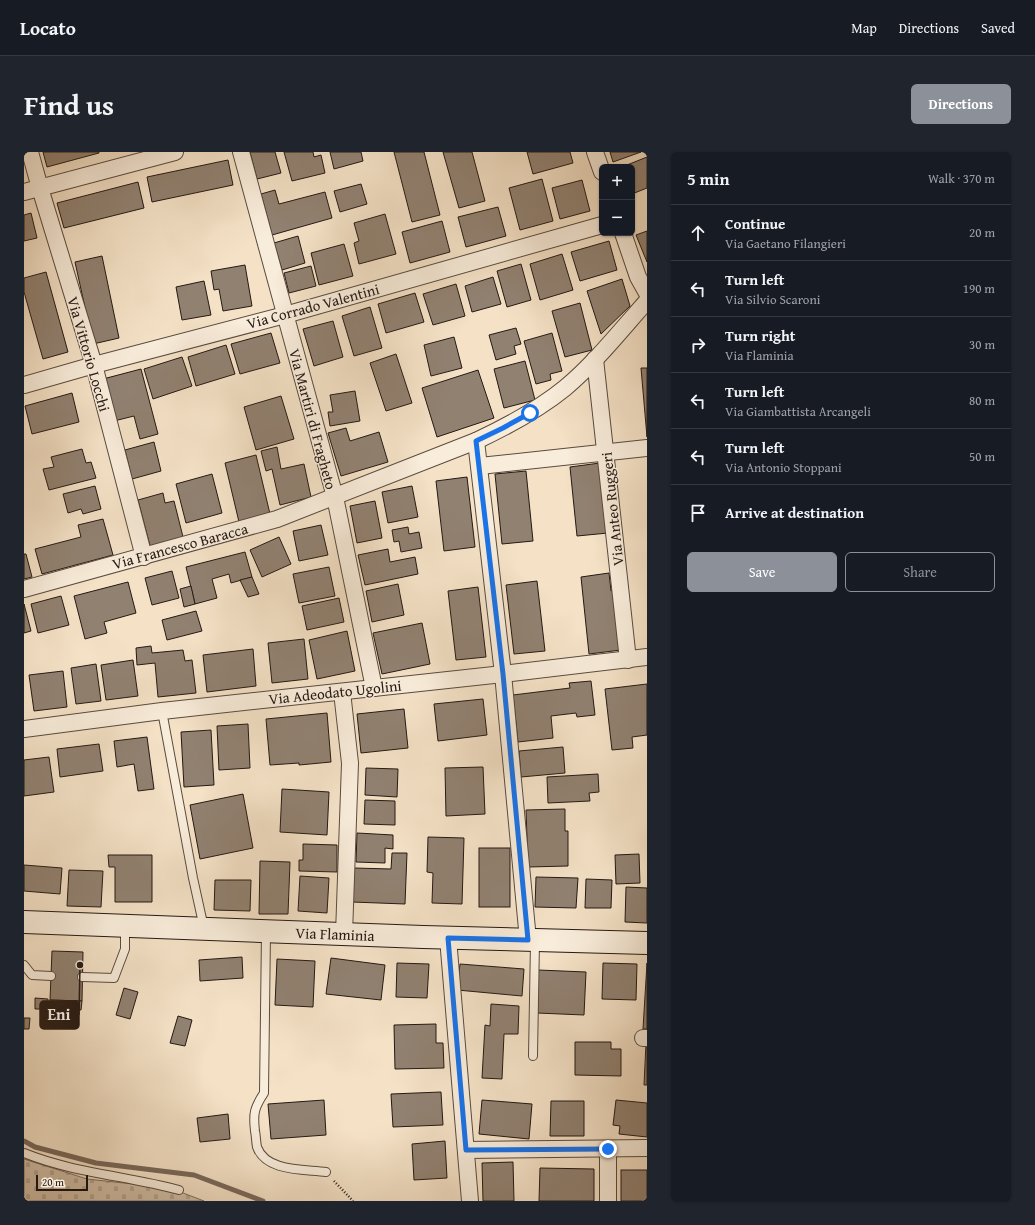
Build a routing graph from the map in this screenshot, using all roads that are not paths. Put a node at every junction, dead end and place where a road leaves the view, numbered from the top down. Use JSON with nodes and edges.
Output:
{"nodes":[{"id":1,"x":30,"y":152,"type":"edge"},
{"id":2,"x":175,"y":152,"type":"edge"},
{"id":3,"x":241,"y":152,"type":"edge"},
{"id":4,"x":595,"y":152,"type":"edge"},
{"id":5,"x":599,"y":164,"type":"edge"},
{"id":6,"x":40,"y":188,"type":"junction"},
{"id":7,"x":24,"y":192,"type":"edge"},
{"id":8,"x":599,"y":226,"type":"edge"},
{"id":9,"x":624,"y":236,"type":"edge"},
{"id":10,"x":647,"y":293,"type":"edge"},
{"id":11,"x":647,"y":301,"type":"edge"},
{"id":12,"x":285,"y":315,"type":"junction"},
{"id":13,"x":595,"y":359,"type":"junction"},
{"id":14,"x":94,"y":365,"type":"junction"},
{"id":15,"x":24,"y":385,"type":"edge"},
{"id":16,"x":476,"y":441,"type":"junction"},
{"id":17,"x":647,"y":448,"type":"edge"},
{"id":18,"x":606,"y":453,"type":"junction"},
{"id":19,"x":480,"y":466,"type":"junction"},
{"id":20,"x":334,"y":497,"type":"junction"},
{"id":21,"x":144,"y":556,"type":"junction"},
{"id":22,"x":24,"y":589,"type":"edge"},
{"id":23,"x":647,"y":657,"type":"edge"},
{"id":24,"x":628,"y":660,"type":"junction"},
{"id":25,"x":503,"y":674,"type":"junction"},
{"id":26,"x":374,"y":688,"type":"junction"},
{"id":27,"x":342,"y":692,"type":"junction"},
{"id":28,"x":162,"y":711,"type":"junction"},
{"id":29,"x":24,"y":729,"type":"edge"},
{"id":30,"x":24,"y":922,"type":"edge"},
{"id":31,"x":125,"y":926,"type":"junction"},
{"id":32,"x":204,"y":929,"type":"junction"},
{"id":33,"x":266,"y":932,"type":"junction"},
{"id":34,"x":344,"y":934,"type":"junction"},
{"id":35,"x":448,"y":938,"type":"junction"},
{"id":36,"x":532,"y":940,"type":"junction"},
{"id":37,"x":647,"y":943,"type":"edge"},
{"id":38,"x":24,"y":965,"type":"edge"},
{"id":39,"x":51,"y":976,"type":"dead end"},
{"id":40,"x":82,"y":976,"type":"dead end"},
{"id":41,"x":532,"y":1056,"type":"dead end"},
{"id":42,"x":647,"y":1148,"type":"edge"},
{"id":43,"x":608,"y":1149,"type":"junction"},
{"id":44,"x":466,"y":1150,"type":"junction"},
{"id":45,"x":24,"y":1153,"type":"edge"},
{"id":46,"x":326,"y":1172,"type":"road end"},
{"id":47,"x":179,"y":1190,"type":"dead end"},
{"id":48,"x":470,"y":1201,"type":"edge"},
{"id":49,"x":608,"y":1201,"type":"edge"}],
"edges":[{"from":1,"to":6,"type":"street","name":"Via Vittorio Locchi"},
{"from":2,"to":6,"type":"street"},
{"from":3,"to":12,"type":"street","name":"Via Martiri di Fragheto"},
{"from":4,"to":5,"type":"street"},
{"from":6,"to":7,"type":"street"},
{"from":6,"to":14,"type":"street","name":"Via Vittorio Locchi"},
{"from":8,"to":12,"type":"street","name":"Via Corrado Valentini"},
{"from":9,"to":10,"type":"street"},
{"from":11,"to":13,"type":"street","name":"Via Francesco Baracca"},
{"from":12,"to":14,"type":"street","name":"Via Corrado Valentini"},
{"from":12,"to":20,"type":"street","name":"Via Martiri di Fragheto"},
{"from":13,"to":16,"type":"street","name":"Via Francesco Baracca"},
{"from":13,"to":18,"type":"street","name":"Via Anteo Ruggeri"},
{"from":14,"to":15,"type":"street","name":"Via Corrado Valentini"},
{"from":14,"to":21,"type":"street","name":"Via Vittorio Locchi"},
{"from":16,"to":19,"type":"street"},
{"from":16,"to":20,"type":"street","name":"Via Francesco Baracca"},
{"from":17,"to":18,"type":"street"},
{"from":18,"to":19,"type":"street"},
{"from":18,"to":24,"type":"street","name":"Via Anteo Ruggeri"},
{"from":19,"to":25,"type":"street"},
{"from":20,"to":21,"type":"street","name":"Via Francesco Baracca"},
{"from":20,"to":26,"type":"street","name":"Via Martiri di Fragheto"},
{"from":21,"to":22,"type":"street","name":"Via Francesco Baracca"},
{"from":23,"to":24,"type":"street","name":"Via Adeodato Ugolini"},
{"from":24,"to":25,"type":"street","name":"Via Adeodato Ugolini"},
{"from":25,"to":26,"type":"street","name":"Via Adeodato Ugolini"},
{"from":25,"to":36,"type":"street"},
{"from":26,"to":27,"type":"street","name":"Via Adeodato Ugolini"},
{"from":27,"to":28,"type":"street","name":"Via Adeodato Ugolini"},
{"from":27,"to":34,"type":"street"},
{"from":28,"to":29,"type":"street","name":"Via Adeodato Ugolini"},
{"from":28,"to":32,"type":"lane"},
{"from":30,"to":31,"type":"street","name":"Via Flaminia"},
{"from":31,"to":32,"type":"street","name":"Via Flaminia"},
{"from":31,"to":40,"type":"lane"},
{"from":32,"to":33,"type":"street","name":"Via Flaminia"},
{"from":33,"to":34,"type":"street","name":"Via Flaminia"},
{"from":33,"to":46,"type":"lane"},
{"from":34,"to":35,"type":"street","name":"Via Flaminia"},
{"from":35,"to":36,"type":"street","name":"Via Flaminia"},
{"from":35,"to":44,"type":"street"},
{"from":36,"to":37,"type":"street","name":"Via Flaminia"},
{"from":36,"to":41,"type":"lane"},
{"from":38,"to":39,"type":"lane"},
{"from":42,"to":43,"type":"street"},
{"from":43,"to":44,"type":"street"},
{"from":43,"to":49,"type":"street"},
{"from":44,"to":48,"type":"street"},
{"from":45,"to":47,"type":"lane"}]}
